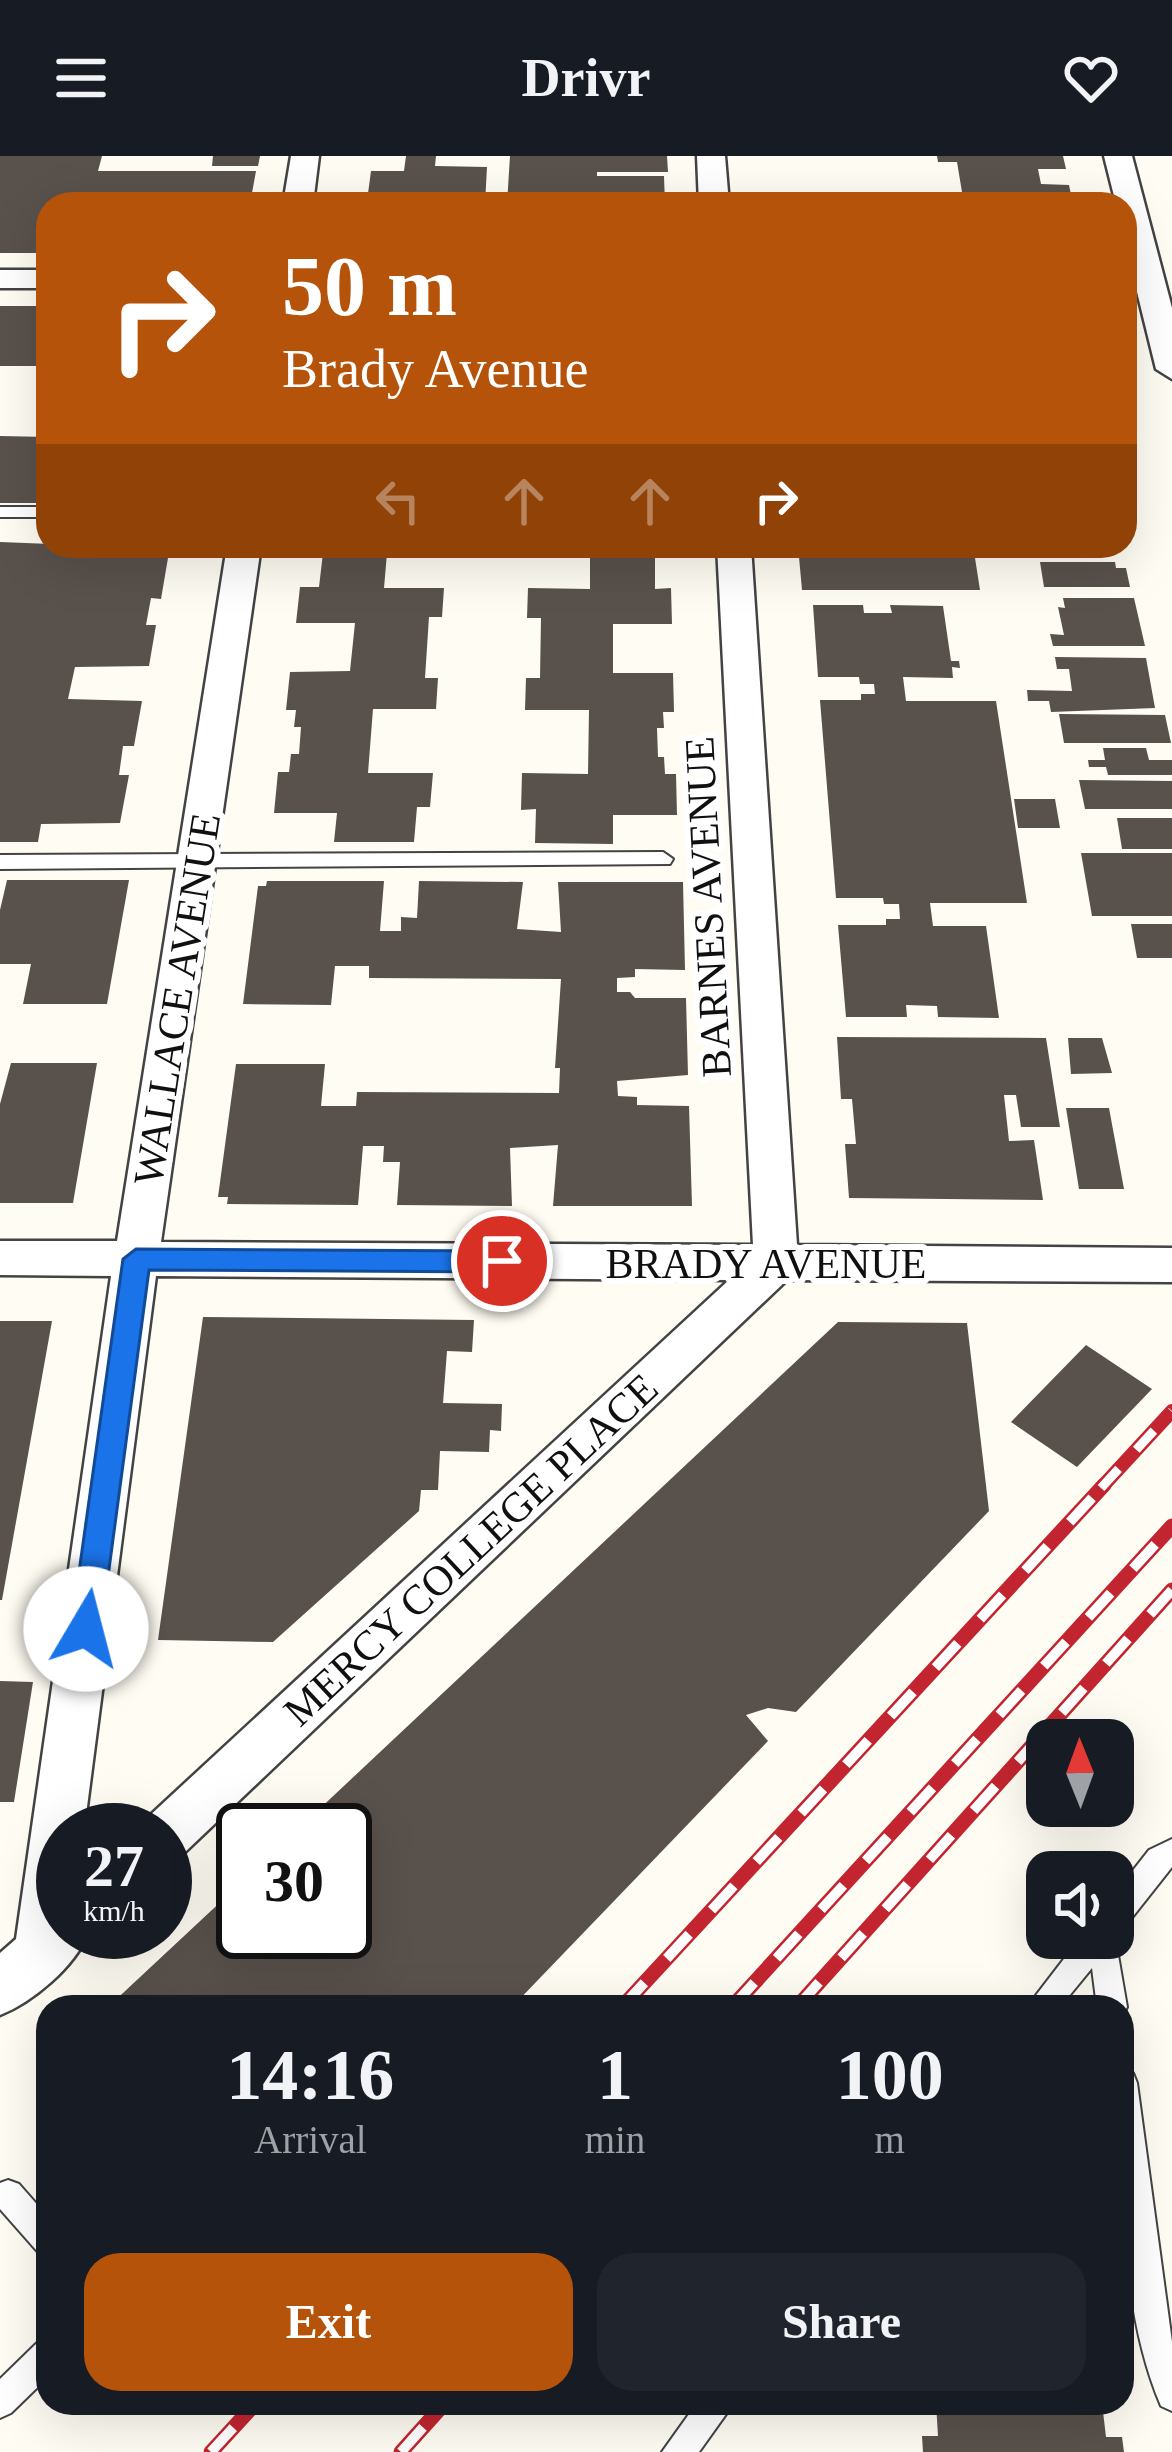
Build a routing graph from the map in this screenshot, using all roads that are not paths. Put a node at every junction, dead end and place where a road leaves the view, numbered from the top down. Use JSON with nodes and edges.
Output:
{"nodes":[{"id":1,"x":305,"y":156,"type":"edge"},
{"id":2,"x":711,"y":156,"type":"edge"},
{"id":3,"x":1118,"y":156,"type":"edge"},
{"id":4,"x":300,"y":192,"type":"edge"},
{"id":5,"x":713,"y":192,"type":"edge"},
{"id":6,"x":1127,"y":192,"type":"edge"},
{"id":7,"x":1137,"y":234,"type":"edge"},
{"id":8,"x":0,"y":279,"type":"edge"},
{"id":9,"x":36,"y":279,"type":"edge"},
{"id":10,"x":1149,"y":283,"type":"edge"},
{"id":11,"x":1172,"y":369,"type":"edge"},
{"id":12,"x":0,"y":512,"type":"edge"},
{"id":13,"x":36,"y":512,"type":"edge"},
{"id":14,"x":242,"y":558,"type":"edge"},
{"id":15,"x":735,"y":558,"type":"edge"},
{"id":16,"x":663,"y":859,"type":"dead end"},
{"id":17,"x":196,"y":860,"type":"junction"},
{"id":18,"x":0,"y":862,"type":"edge"},
{"id":19,"x":0,"y":1258,"type":"edge"},
{"id":20,"x":136,"y":1259,"type":"junction"},
{"id":21,"x":776,"y":1263,"type":"junction"},
{"id":22,"x":1172,"y":1265,"type":"edge"},
{"id":23,"x":69,"y":1803,"type":"edge"},
{"id":24,"x":192,"y":1811,"type":"edge"},
{"id":25,"x":1172,"y":1852,"type":"edge"},
{"id":26,"x":1134,"y":1891,"type":"edge"},
{"id":27,"x":36,"y":1956,"type":"edge"},
{"id":28,"x":1082,"y":1959,"type":"edge"},
{"id":29,"x":1104,"y":1959,"type":"edge"},
{"id":30,"x":0,"y":1989,"type":"edge"},
{"id":31,"x":1052,"y":1995,"type":"edge"},
{"id":32,"x":1110,"y":1995,"type":"edge"},
{"id":33,"x":1134,"y":2174,"type":"edge"},
{"id":34,"x":8,"y":2195,"type":"dead end"},
{"id":35,"x":36,"y":2226,"type":"edge"},
{"id":36,"x":36,"y":2366,"type":"edge"},
{"id":37,"x":1172,"y":2395,"type":"edge"},
{"id":38,"x":0,"y":2402,"type":"edge"},
{"id":39,"x":708,"y":2415,"type":"edge"},
{"id":40,"x":679,"y":2452,"type":"edge"}],
"edges":[{"from":1,"to":4,"type":"street"},
{"from":2,"to":5,"type":"street"},
{"from":3,"to":6,"type":"street"},
{"from":7,"to":10,"type":"street"},
{"from":8,"to":9,"type":"street"},
{"from":10,"to":11,"type":"street"},
{"from":12,"to":13,"type":"lane"},
{"from":14,"to":17,"type":"street","name":"WALLACE AVENUE"},
{"from":15,"to":21,"type":"street","name":"BARNES AVENUE"},
{"from":16,"to":17,"type":"lane"},
{"from":17,"to":18,"type":"lane"},
{"from":17,"to":20,"type":"street","name":"WALLACE AVENUE"},
{"from":19,"to":20,"type":"street","name":"BRADY AVENUE"},
{"from":20,"to":21,"type":"street","name":"BRADY AVENUE"},
{"from":20,"to":23,"type":"street","name":"WALLACE AVENUE"},
{"from":21,"to":22,"type":"street","name":"BRADY AVENUE"},
{"from":21,"to":24,"type":"street","name":"MERCY COLLEGE PLACE"},
{"from":25,"to":26,"type":"lane"},
{"from":27,"to":30,"type":"street"},
{"from":28,"to":31,"type":"lane"},
{"from":29,"to":32,"type":"lane"},
{"from":33,"to":37,"type":"lane"},
{"from":34,"to":35,"type":"lane"},
{"from":36,"to":38,"type":"lane"},
{"from":39,"to":40,"type":"lane"}]}
